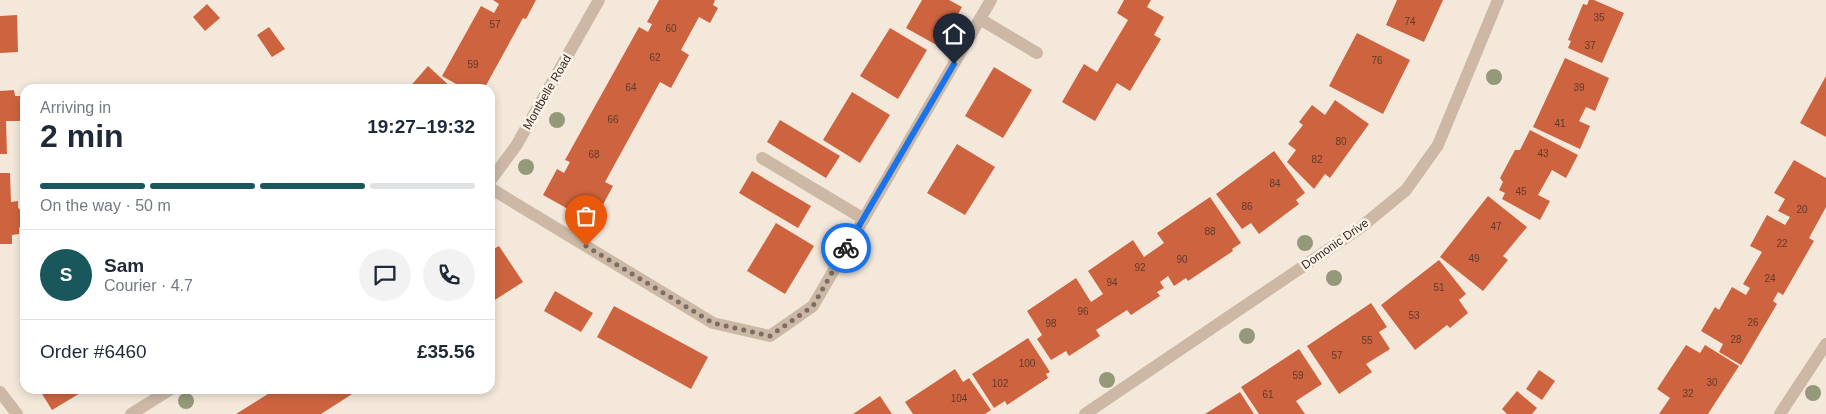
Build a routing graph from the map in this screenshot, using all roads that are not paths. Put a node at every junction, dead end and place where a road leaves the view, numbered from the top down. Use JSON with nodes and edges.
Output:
{"nodes":[{"id":1,"x":599,"y":0,"type":"edge"},
{"id":2,"x":991,"y":0,"type":"edge"},
{"id":3,"x":1498,"y":0,"type":"edge"},
{"id":4,"x":980,"y":19,"type":"junction"},
{"id":5,"x":1037,"y":53,"type":"dead end"},
{"id":6,"x":762,"y":158,"type":"dead end"},
{"id":7,"x":495,"y":174,"type":"edge"},
{"id":8,"x":495,"y":191,"type":"edge"},
{"id":9,"x":864,"y":219,"type":"junction"},
{"id":10,"x":1826,"y":344,"type":"edge"},
{"id":11,"x":0,"y":392,"type":"edge"},
{"id":12,"x":163,"y":394,"type":"edge"},
{"id":13,"x":17,"y":414,"type":"edge"},
{"id":14,"x":131,"y":414,"type":"edge"},
{"id":15,"x":1085,"y":414,"type":"edge"},
{"id":16,"x":1780,"y":414,"type":"edge"}],
"edges":[{"from":1,"to":7,"type":"street","name":"Montbelle Road"},
{"from":2,"to":4,"type":"street"},
{"from":3,"to":15,"type":"street","name":"Domonic Drive"},
{"from":4,"to":5,"type":"street"},
{"from":4,"to":9,"type":"street"},
{"from":6,"to":9,"type":"street"},
{"from":8,"to":9,"type":"street"},
{"from":10,"to":16,"type":"street"},
{"from":11,"to":13,"type":"street"},
{"from":12,"to":14,"type":"street"}]}
